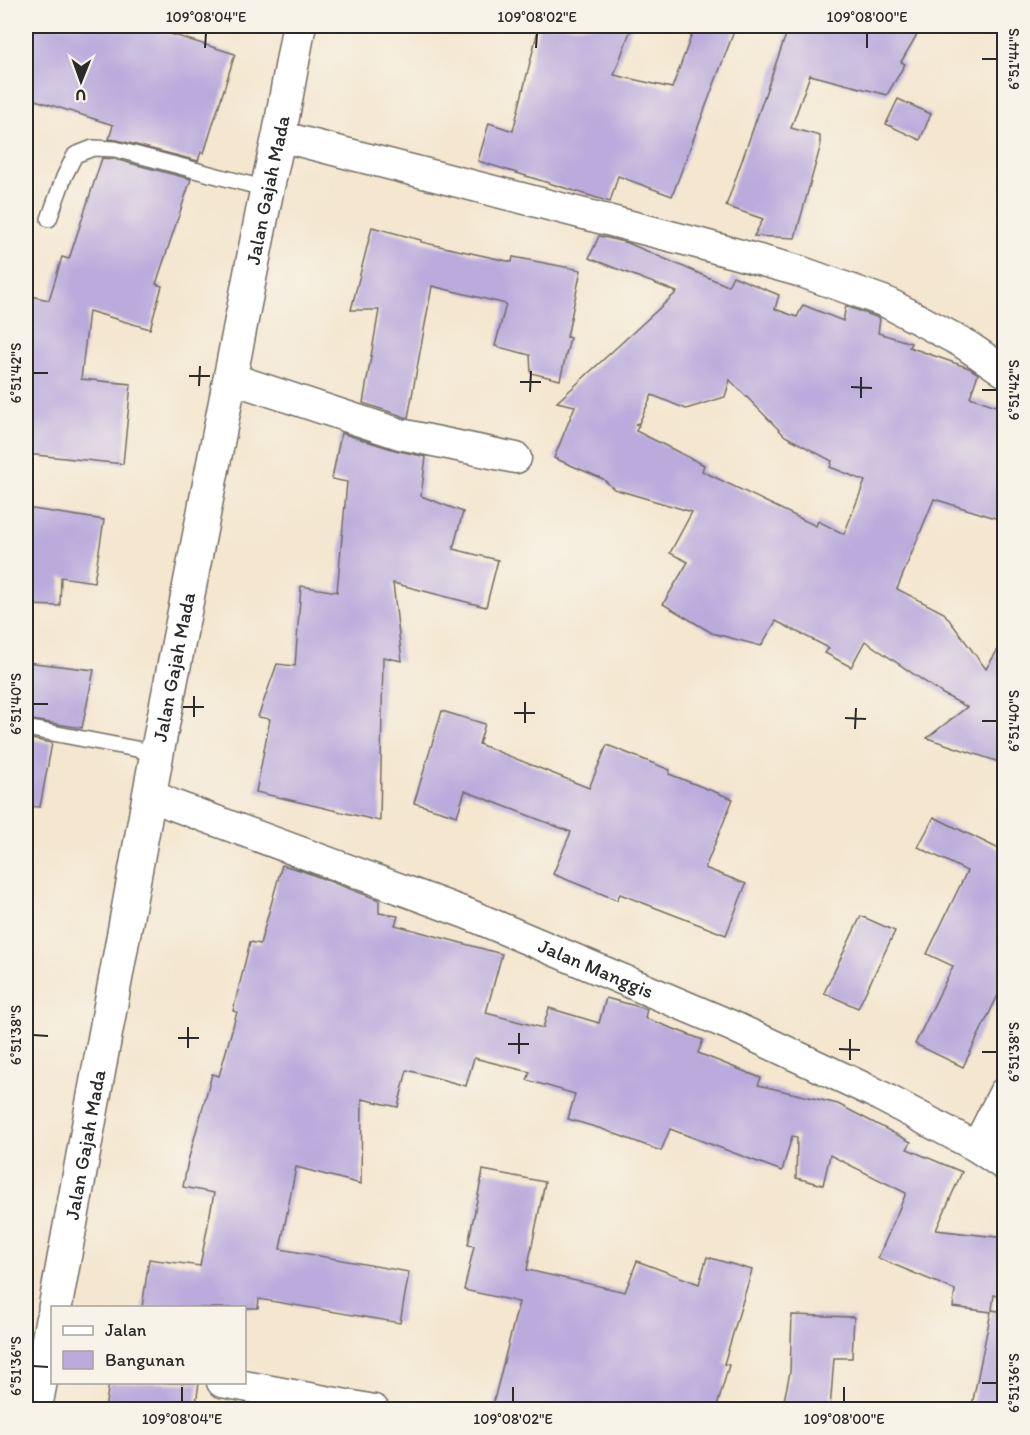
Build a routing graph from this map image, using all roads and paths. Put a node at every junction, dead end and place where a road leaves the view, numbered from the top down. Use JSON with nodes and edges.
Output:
{"nodes":[{"id":1,"x":299,"y":26,"type":"edge"},
{"id":2,"x":279,"y":136,"type":"junction"},
{"id":3,"x":267,"y":189,"type":"junction"},
{"id":4,"x":49,"y":219,"type":"dead end"},
{"id":5,"x":1005,"y":371,"type":"edge"},
{"id":6,"x":230,"y":378,"type":"junction"},
{"id":7,"x":516,"y":458,"type":"dead end"},
{"id":8,"x":26,"y":728,"type":"edge"},
{"id":9,"x":157,"y":753,"type":"junction"},
{"id":10,"x":161,"y":800,"type":"junction"},
{"id":11,"x":1005,"y":1093,"type":"edge"},
{"id":12,"x":978,"y":1148,"type":"junction"},
{"id":13,"x":1005,"y":1165,"type":"edge"},
{"id":14,"x":55,"y":1306,"type":"edge"},
{"id":15,"x":51,"y":1339,"type":"edge"},
{"id":16,"x":228,"y":1384,"type":"edge"},
{"id":17,"x":35,"y":1410,"type":"edge"},
{"id":18,"x":374,"y":1410,"type":"edge"}],
"edges":[{"from":1,"to":2,"type":"highway","name":"Jalan Gajah Mada"},
{"from":2,"to":3,"type":"highway","name":"Jalan Gajah Mada"},
{"from":2,"to":5,"type":"street"},
{"from":3,"to":4,"type":"lane"},
{"from":3,"to":6,"type":"highway","name":"Jalan Gajah Mada"},
{"from":6,"to":7,"type":"street"},
{"from":6,"to":9,"type":"highway","name":"Jalan Gajah Mada"},
{"from":8,"to":9,"type":"lane"},
{"from":9,"to":10,"type":"highway","name":"Jalan Gajah Mada"},
{"from":10,"to":12,"type":"street","name":"Jalan Manggis"},
{"from":10,"to":14,"type":"highway","name":"Jalan Gajah Mada"},
{"from":11,"to":12,"type":"street"},
{"from":12,"to":13,"type":"street","name":"Jalan Manggis"},
{"from":15,"to":17,"type":"highway"},
{"from":16,"to":18,"type":"street"}]}
